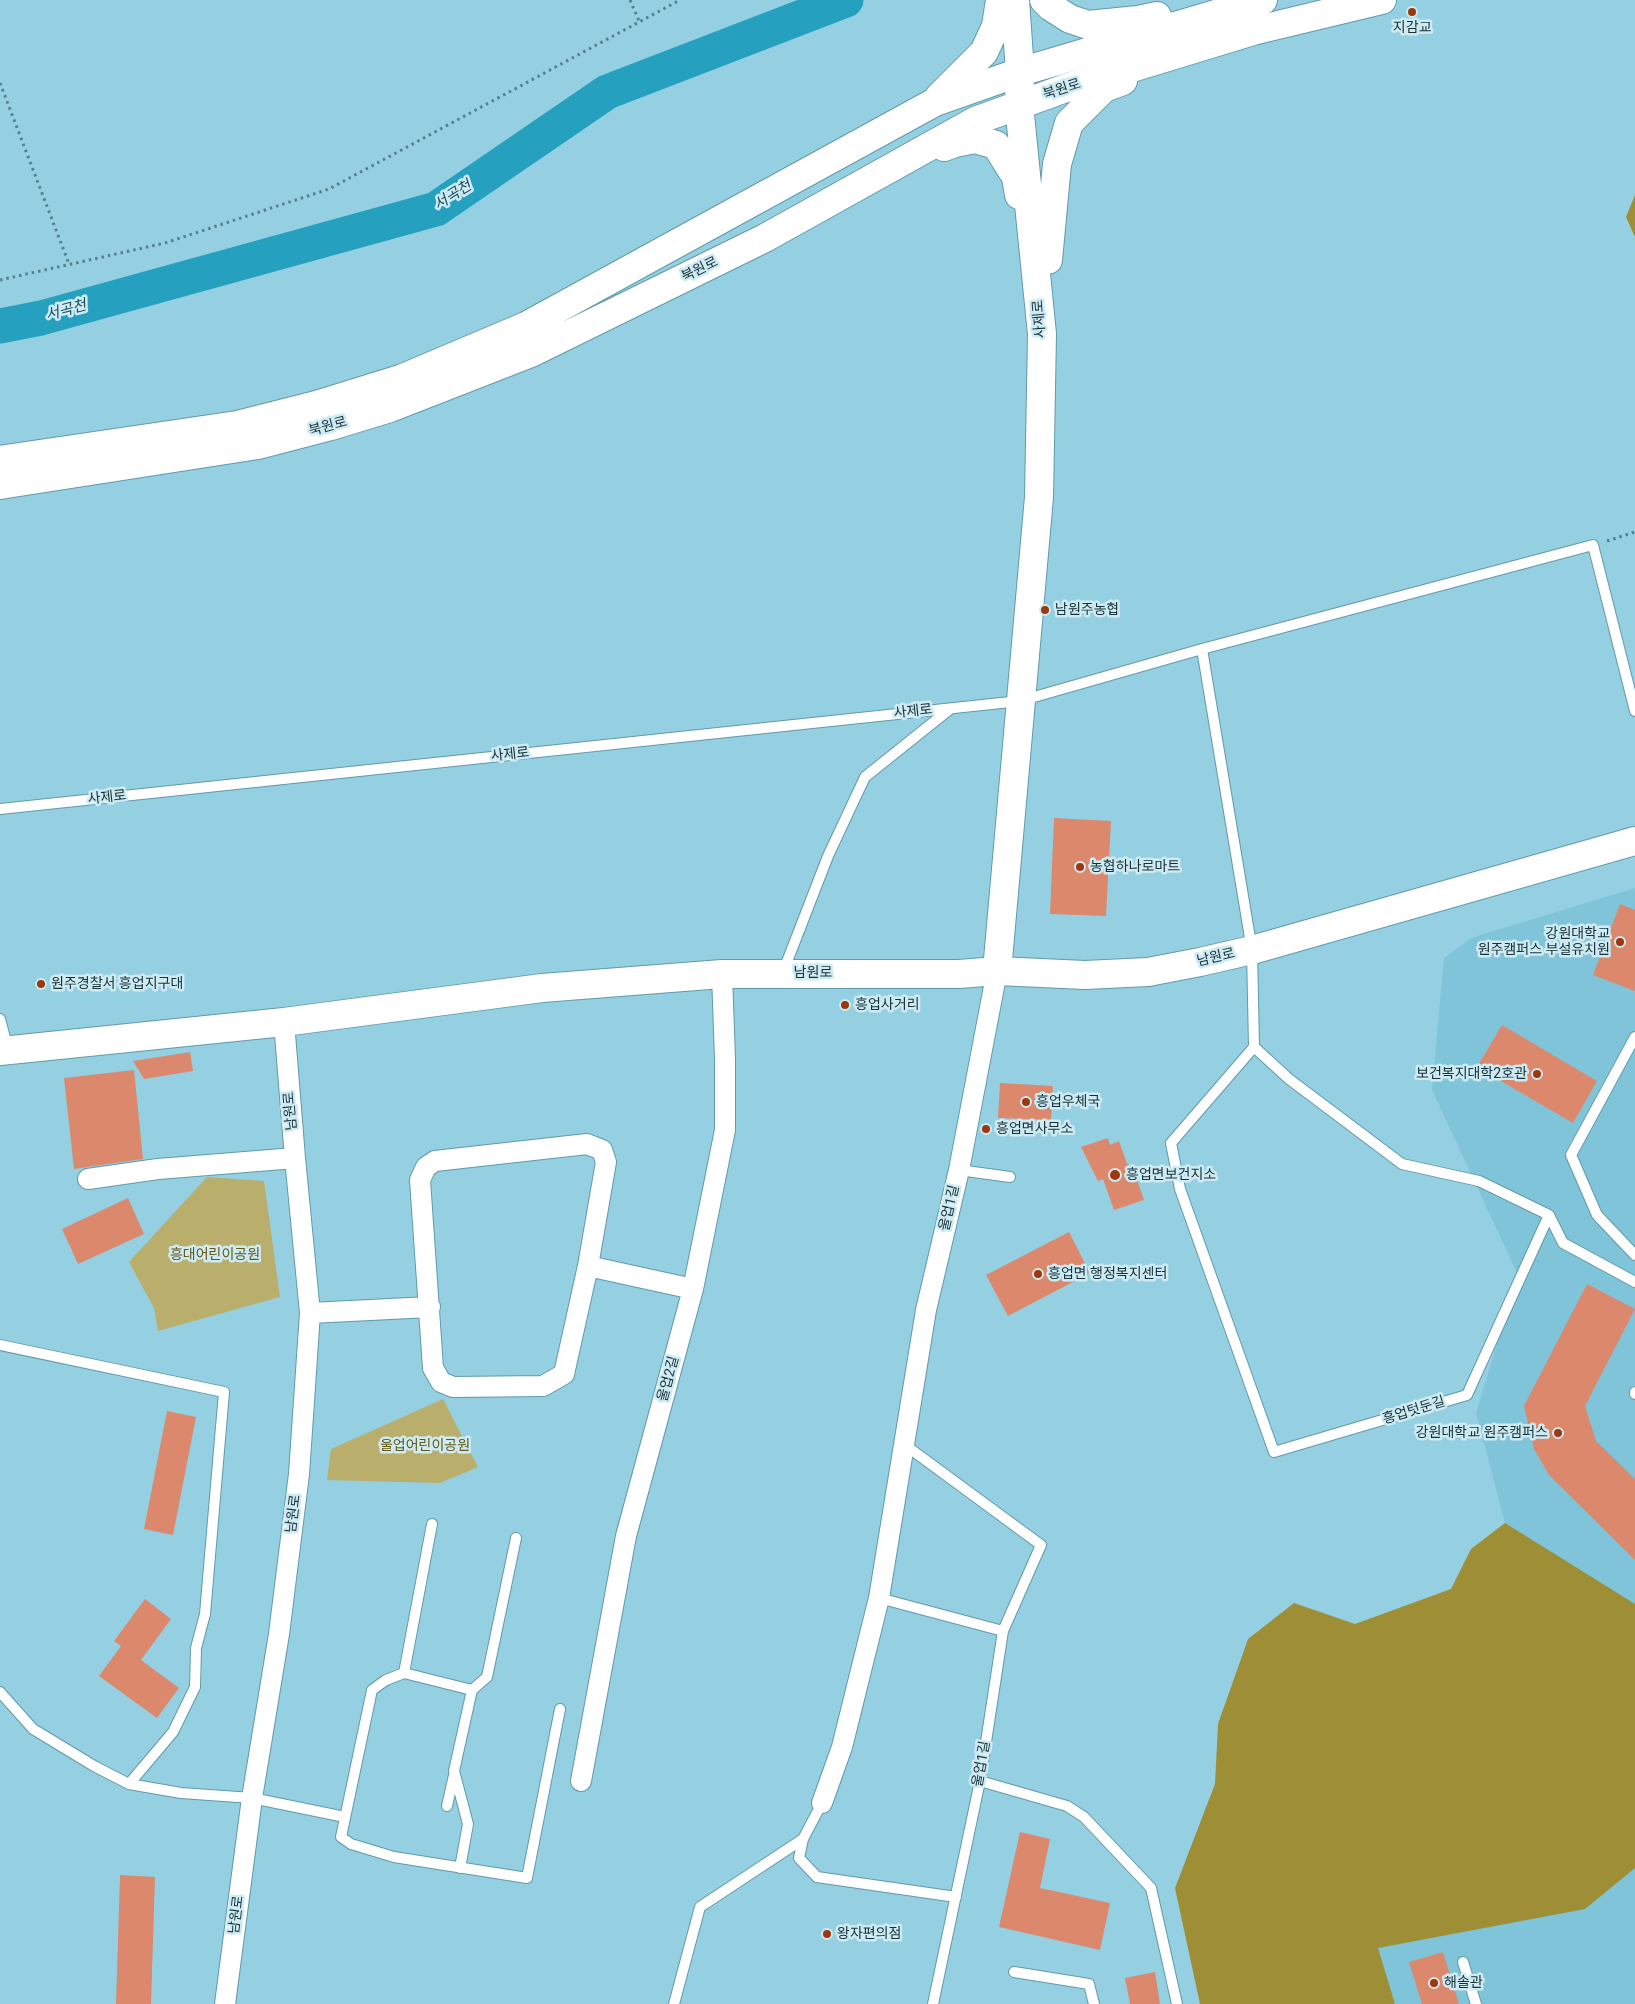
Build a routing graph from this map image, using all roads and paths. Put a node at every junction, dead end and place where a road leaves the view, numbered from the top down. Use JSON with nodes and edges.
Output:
{"nodes":[{"id":1,"x":630,"y":0,"type":"edge"},
{"id":2,"x":680,"y":0,"type":"edge"},
{"id":3,"x":1000,"y":0,"type":"edge"},
{"id":4,"x":1015,"y":0,"type":"edge"},
{"id":5,"x":1382,"y":0,"type":"edge"},
{"id":6,"x":1255,"y":2,"type":"edge"},
{"id":7,"x":1052,"y":6,"type":"edge"},
{"id":8,"x":639,"y":21,"type":"junction"},
{"id":9,"x":1253,"y":32,"type":"junction"},
{"id":10,"x":1020,"y":72,"type":"junction"},
{"id":11,"x":0,"y":83,"type":"edge"},
{"id":12,"x":935,"y":102,"type":"junction"},
{"id":13,"x":1019,"y":105,"type":"junction"},
{"id":14,"x":858,"y":187,"type":"junction"},
{"id":15,"x":69,"y":264,"type":"junction"},
{"id":16,"x":0,"y":280,"type":"edge"},
{"id":17,"x":1042,"y":334,"type":"junction"},
{"id":18,"x":0,"y":460,"type":"edge"},
{"id":19,"x":0,"y":485,"type":"edge"},
{"id":20,"x":1635,"y":532,"type":"edge"},
{"id":21,"x":1593,"y":545,"type":"junction"},
{"id":22,"x":1202,"y":649,"type":"junction"},
{"id":23,"x":1020,"y":701,"type":"junction"},
{"id":24,"x":950,"y":708,"type":"junction"},
{"id":25,"x":1635,"y":711,"type":"edge"},
{"id":26,"x":0,"y":809,"type":"edge"},
{"id":27,"x":1635,"y":841,"type":"edge"},
{"id":28,"x":1252,"y":950,"type":"junction"},
{"id":29,"x":997,"y":972,"type":"junction"},
{"id":30,"x":783,"y":973,"type":"junction"},
{"id":31,"x":722,"y":974,"type":"junction"},
{"id":32,"x":0,"y":1019,"type":"edge"},
{"id":33,"x":284,"y":1022,"type":"junction"},
{"id":34,"x":1635,"y":1037,"type":"edge"},
{"id":35,"x":1254,"y":1047,"type":"junction"},
{"id":36,"x":4,"y":1051,"type":"edge"},
{"id":37,"x":295,"y":1158,"type":"junction"},
{"id":38,"x":959,"y":1170,"type":"junction"},
{"id":39,"x":1010,"y":1177,"type":"dead end"},
{"id":40,"x":88,"y":1179,"type":"dead end"},
{"id":41,"x":1548,"y":1215,"type":"junction"},
{"id":42,"x":1635,"y":1255,"type":"edge"},
{"id":43,"x":588,"y":1266,"type":"junction"},
{"id":44,"x":1635,"y":1282,"type":"edge"},
{"id":45,"x":694,"y":1289,"type":"junction"},
{"id":46,"x":430,"y":1307,"type":"junction"},
{"id":47,"x":310,"y":1313,"type":"junction"},
{"id":48,"x":0,"y":1345,"type":"edge"},
{"id":49,"x":905,"y":1445,"type":"junction"},
{"id":50,"x":432,"y":1524,"type":"dead end"},
{"id":51,"x":516,"y":1538,"type":"dead end"},
{"id":52,"x":879,"y":1598,"type":"junction"},
{"id":53,"x":1003,"y":1631,"type":"junction"},
{"id":54,"x":404,"y":1673,"type":"junction"},
{"id":55,"x":472,"y":1690,"type":"junction"},
{"id":56,"x":0,"y":1692,"type":"edge"},
{"id":57,"x":560,"y":1709,"type":"dead end"},
{"id":58,"x":454,"y":1771,"type":"junction"},
{"id":59,"x":581,"y":1781,"type":"dead end"},
{"id":60,"x":980,"y":1781,"type":"junction"},
{"id":61,"x":129,"y":1784,"type":"junction"},
{"id":62,"x":252,"y":1798,"type":"junction"},
{"id":63,"x":822,"y":1803,"type":"joint"},
{"id":64,"x":447,"y":1806,"type":"dead end"},
{"id":65,"x":345,"y":1818,"type":"junction"},
{"id":66,"x":803,"y":1839,"type":"junction"},
{"id":67,"x":460,"y":1868,"type":"junction"},
{"id":68,"x":956,"y":1897,"type":"junction"},
{"id":69,"x":1464,"y":1962,"type":"dead end"},
{"id":70,"x":1014,"y":1972,"type":"dead end"},
{"id":71,"x":225,"y":2004,"type":"edge"},
{"id":72,"x":674,"y":2004,"type":"edge"},
{"id":73,"x":933,"y":2004,"type":"edge"},
{"id":74,"x":1094,"y":2004,"type":"edge"},
{"id":75,"x":1177,"y":2004,"type":"edge"},
{"id":76,"x":1476,"y":2004,"type":"edge"}],
"edges":[{"from":1,"to":8,"type":"path"},
{"from":2,"to":8,"type":"path"},
{"from":3,"to":12,"type":"street"},
{"from":4,"to":10,"type":"street","name":"사제로"},
{"from":5,"to":9,"type":"street","name":"북원로"},
{"from":6,"to":7,"type":"street"},
{"from":6,"to":10,"type":"street","name":"북원로"},
{"from":8,"to":15,"type":"path"},
{"from":9,"to":13,"type":"street","name":"북원로"},
{"from":9,"to":17,"type":"street"},
{"from":10,"to":12,"type":"street","name":"북원로"},
{"from":10,"to":13,"type":"street","name":"사제로"},
{"from":11,"to":15,"type":"path"},
{"from":12,"to":18,"type":"street","name":"북원로"},
{"from":13,"to":14,"type":"street","name":"북원로"},
{"from":13,"to":17,"type":"street","name":"사제로"},
{"from":14,"to":17,"type":"street"},
{"from":14,"to":19,"type":"street","name":"북원로"},
{"from":15,"to":16,"type":"path"},
{"from":17,"to":23,"type":"street","name":"사제로"},
{"from":20,"to":21,"type":"path"},
{"from":21,"to":22,"type":"lane"},
{"from":21,"to":25,"type":"lane"},
{"from":22,"to":23,"type":"lane"},
{"from":22,"to":28,"type":"lane"},
{"from":23,"to":24,"type":"lane","name":"사제로"},
{"from":23,"to":29,"type":"street","name":"사제로"},
{"from":24,"to":26,"type":"lane","name":"사제로"},
{"from":24,"to":30,"type":"lane","name":"남원로"},
{"from":27,"to":28,"type":"street","name":"남원로"},
{"from":28,"to":29,"type":"street","name":"남원로"},
{"from":28,"to":35,"type":"lane"},
{"from":29,"to":30,"type":"street","name":"남원로"},
{"from":29,"to":38,"type":"street","name":"울업1길"},
{"from":30,"to":31,"type":"street","name":"남원로"},
{"from":31,"to":33,"type":"street","name":"남원로"},
{"from":31,"to":45,"type":"street","name":"울업2길"},
{"from":32,"to":36,"type":"lane","name":"남원로"},
{"from":33,"to":36,"type":"street","name":"남원로"},
{"from":33,"to":37,"type":"street","name":"남원로"},
{"from":34,"to":42,"type":"lane"},
{"from":35,"to":41,"type":"lane"},
{"from":35,"to":41,"type":"lane","name":"흥업텃둔길"},
{"from":37,"to":40,"type":"street"},
{"from":37,"to":47,"type":"street","name":"남원로"},
{"from":38,"to":39,"type":"lane"},
{"from":38,"to":49,"type":"street","name":"울업1길"},
{"from":41,"to":44,"type":"lane"},
{"from":43,"to":45,"type":"street"},
{"from":43,"to":46,"type":"street"},
{"from":43,"to":46,"type":"street"},
{"from":45,"to":59,"type":"street","name":"울업2길"},
{"from":46,"to":47,"type":"street"},
{"from":47,"to":62,"type":"street","name":"남원로"},
{"from":48,"to":61,"type":"lane"},
{"from":49,"to":52,"type":"street","name":"울업1길"},
{"from":49,"to":53,"type":"lane","name":"울업1길"},
{"from":50,"to":54,"type":"lane"},
{"from":51,"to":55,"type":"lane"},
{"from":52,"to":53,"type":"lane"},
{"from":52,"to":63,"type":"street","name":"울업1길"},
{"from":53,"to":60,"type":"lane","name":"울업1길"},
{"from":54,"to":55,"type":"lane"},
{"from":54,"to":65,"type":"lane"},
{"from":55,"to":58,"type":"lane"},
{"from":56,"to":61,"type":"lane"},
{"from":57,"to":67,"type":"lane"},
{"from":58,"to":64,"type":"lane"},
{"from":58,"to":67,"type":"lane"},
{"from":60,"to":68,"type":"lane","name":"울업1길"},
{"from":60,"to":75,"type":"lane"},
{"from":61,"to":62,"type":"lane"},
{"from":62,"to":65,"type":"lane"},
{"from":62,"to":71,"type":"street","name":"남원로"},
{"from":63,"to":66,"type":"lane","name":"울업1길"},
{"from":65,"to":67,"type":"lane"},
{"from":66,"to":68,"type":"lane","name":"울업1길"},
{"from":66,"to":72,"type":"lane","name":"울업1길"},
{"from":68,"to":73,"type":"lane","name":"울업1길"},
{"from":69,"to":76,"type":"lane"},
{"from":70,"to":74,"type":"lane"}]}
